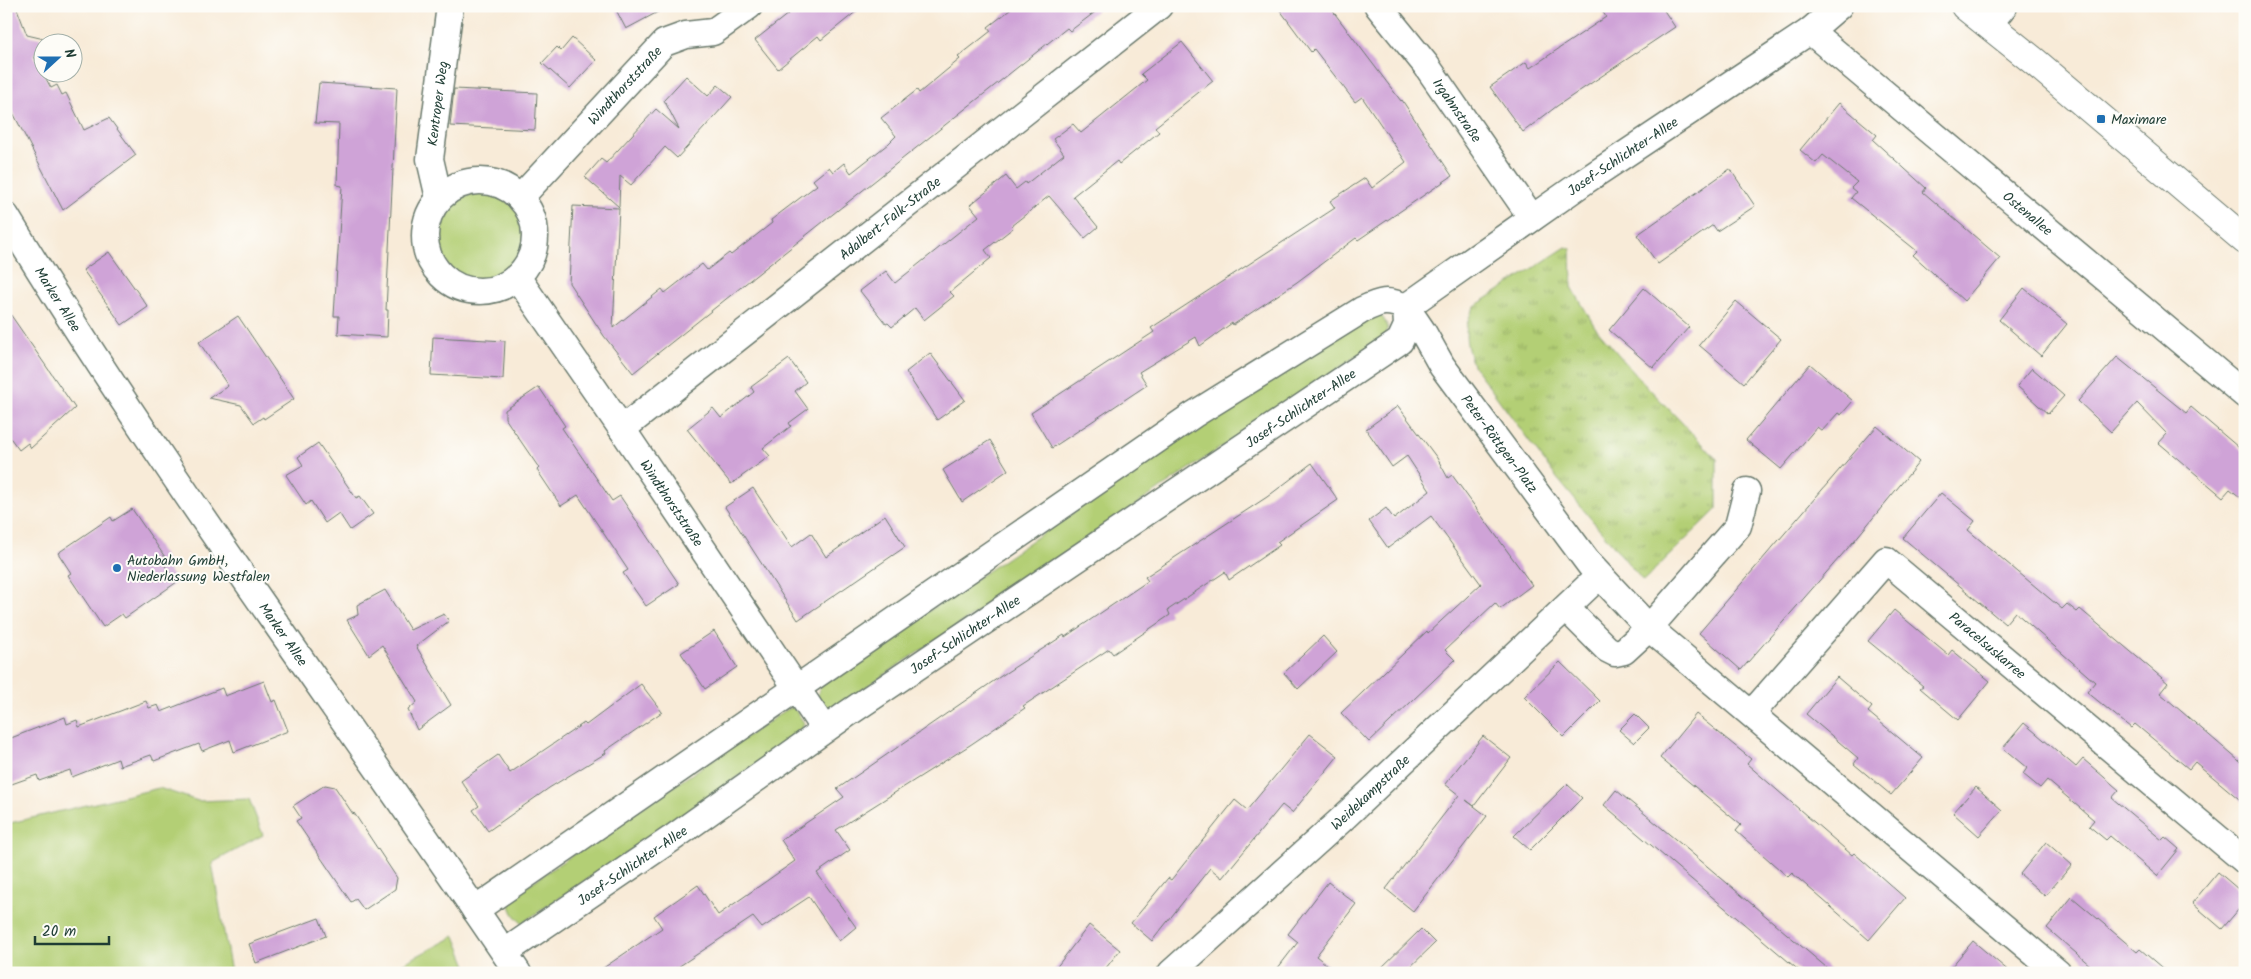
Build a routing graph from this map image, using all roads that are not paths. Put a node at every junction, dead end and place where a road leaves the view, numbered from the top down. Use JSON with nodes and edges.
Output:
{"nodes":[{"id":1,"x":450,"y":6,"type":"edge"},
{"id":2,"x":749,"y":6,"type":"edge"},
{"id":3,"x":1158,"y":6,"type":"edge"},
{"id":4,"x":1378,"y":6,"type":"edge"},
{"id":5,"x":1838,"y":6,"type":"edge"},
{"id":6,"x":1965,"y":6,"type":"edge"},
{"id":7,"x":1996,"y":16,"type":"edge"},
{"id":8,"x":1810,"y":32,"type":"junction"},
{"id":9,"x":439,"y":198,"type":"junction"},
{"id":10,"x":520,"y":198,"type":"junction"},
{"id":11,"x":6,"y":216,"type":"edge"},
{"id":12,"x":1532,"y":218,"type":"junction"},
{"id":13,"x":2245,"y":240,"type":"edge"},
{"id":14,"x":517,"y":277,"type":"junction"},
{"id":15,"x":1406,"y":307,"type":"junction"},
{"id":16,"x":2245,"y":395,"type":"edge"},
{"id":17,"x":622,"y":429,"type":"junction"},
{"id":18,"x":1747,"y":492,"type":"dead end"},
{"id":19,"x":1600,"y":576,"type":"junction"},
{"id":20,"x":1566,"y":608,"type":"junction"},
{"id":21,"x":1656,"y":634,"type":"junction"},
{"id":22,"x":796,"y":688,"type":"junction"},
{"id":23,"x":1752,"y":713,"type":"junction"},
{"id":24,"x":824,"y":729,"type":"junction"},
{"id":25,"x":2245,"y":861,"type":"edge"},
{"id":26,"x":477,"y":925,"type":"junction"},
{"id":27,"x":512,"y":962,"type":"edge"},
{"id":28,"x":1171,"y":973,"type":"edge"},
{"id":29,"x":2058,"y":973,"type":"edge"}],
"edges":[{"from":1,"to":9,"type":"street","name":"Kentroper Weg"},
{"from":2,"to":10,"type":"street","name":"Windthorststraße"},
{"from":3,"to":17,"type":"street","name":"Adalbert-Falk-Straße"},
{"from":4,"to":12,"type":"street","name":"Irgahnstraße"},
{"from":5,"to":8,"type":"street","name":"Josef-Schlichter-Allee"},
{"from":6,"to":7,"type":"main road"},
{"from":7,"to":13,"type":"main road"},
{"from":8,"to":12,"type":"street","name":"Josef-Schlichter-Allee"},
{"from":8,"to":16,"type":"street","name":"Ostenallee"},
{"from":9,"to":10,"type":"street"},
{"from":9,"to":14,"type":"street"},
{"from":10,"to":14,"type":"street"},
{"from":11,"to":26,"type":"street","name":"Marker Allee"},
{"from":12,"to":15,"type":"street","name":"Josef-Schlichter-Allee"},
{"from":14,"to":17,"type":"street","name":"Windthorststraße"},
{"from":15,"to":19,"type":"street","name":"Peter-Röttgen-Platz"},
{"from":15,"to":22,"type":"street"},
{"from":15,"to":24,"type":"street","name":"Josef-Schlichter-Allee"},
{"from":17,"to":22,"type":"street","name":"Windthorststraße"},
{"from":18,"to":21,"type":"street"},
{"from":19,"to":20,"type":"street"},
{"from":19,"to":21,"type":"street","name":"Peter-Röttgen-Platz"},
{"from":20,"to":21,"type":"street"},
{"from":20,"to":28,"type":"street","name":"Weidekampstraße"},
{"from":21,"to":23,"type":"street"},
{"from":22,"to":24,"type":"street","name":"Windthorststraße"},
{"from":22,"to":26,"type":"street"},
{"from":23,"to":25,"type":"street","name":"Paracelsuskarree"},
{"from":23,"to":29,"type":"street"},
{"from":24,"to":27,"type":"street","name":"Josef-Schlichter-Allee"},
{"from":26,"to":27,"type":"street","name":"Marker Allee"}]}
